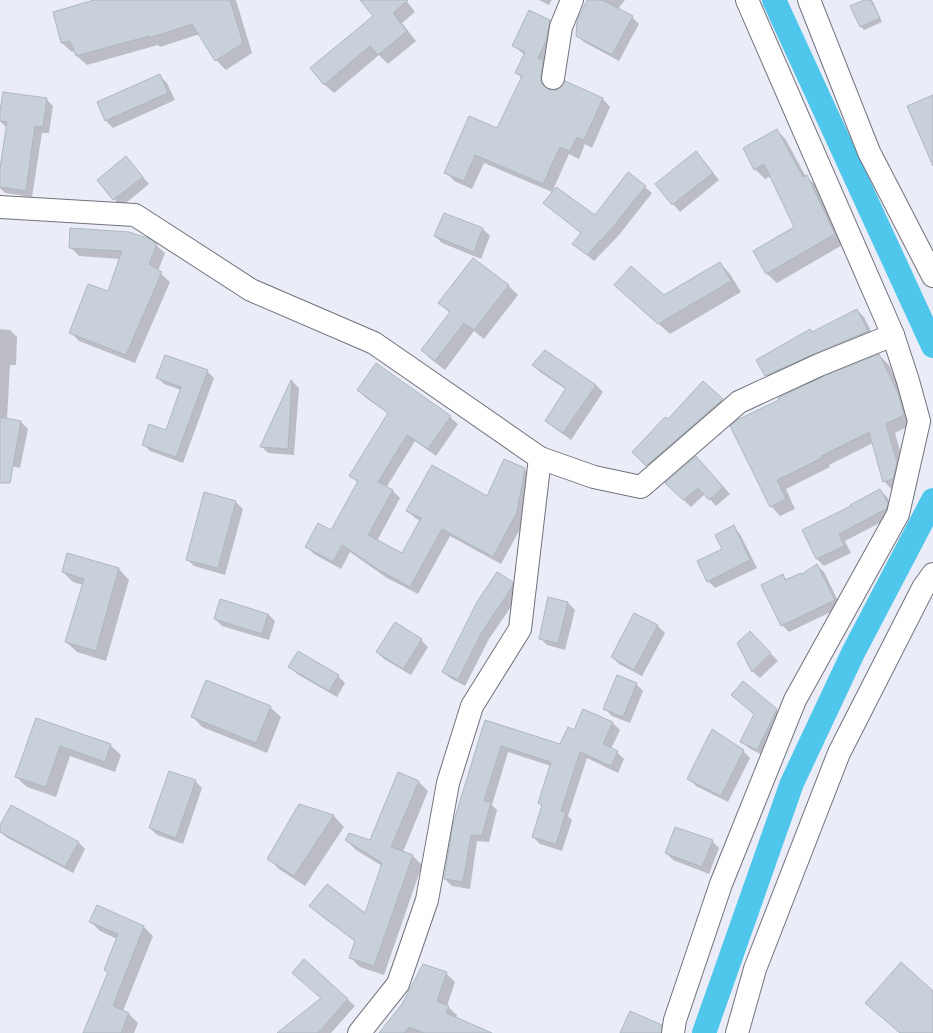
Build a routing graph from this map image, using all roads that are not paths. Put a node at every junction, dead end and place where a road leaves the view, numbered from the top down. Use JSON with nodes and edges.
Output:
{"nodes":[{"id":1,"x":572,"y":0,"type":"edge"},
{"id":2,"x":747,"y":0,"type":"edge"},
{"id":3,"x":809,"y":0,"type":"edge"},
{"id":4,"x":553,"y":78,"type":"dead end"},
{"id":5,"x":0,"y":207,"type":"edge"},
{"id":6,"x":933,"y":276,"type":"edge"},
{"id":7,"x":893,"y":335,"type":"junction"},
{"id":8,"x":540,"y":458,"type":"junction"},
{"id":9,"x":933,"y":574,"type":"edge"},
{"id":10,"x":359,"y":1033,"type":"edge"},
{"id":11,"x":672,"y":1033,"type":"edge"},
{"id":12,"x":737,"y":1033,"type":"edge"}],
"edges":[{"from":1,"to":4,"type":"street"},
{"from":2,"to":7,"type":"street"},
{"from":3,"to":6,"type":"street"},
{"from":5,"to":8,"type":"street"},
{"from":7,"to":8,"type":"street"},
{"from":7,"to":11,"type":"street"},
{"from":8,"to":10,"type":"street"},
{"from":9,"to":12,"type":"street"}]}
